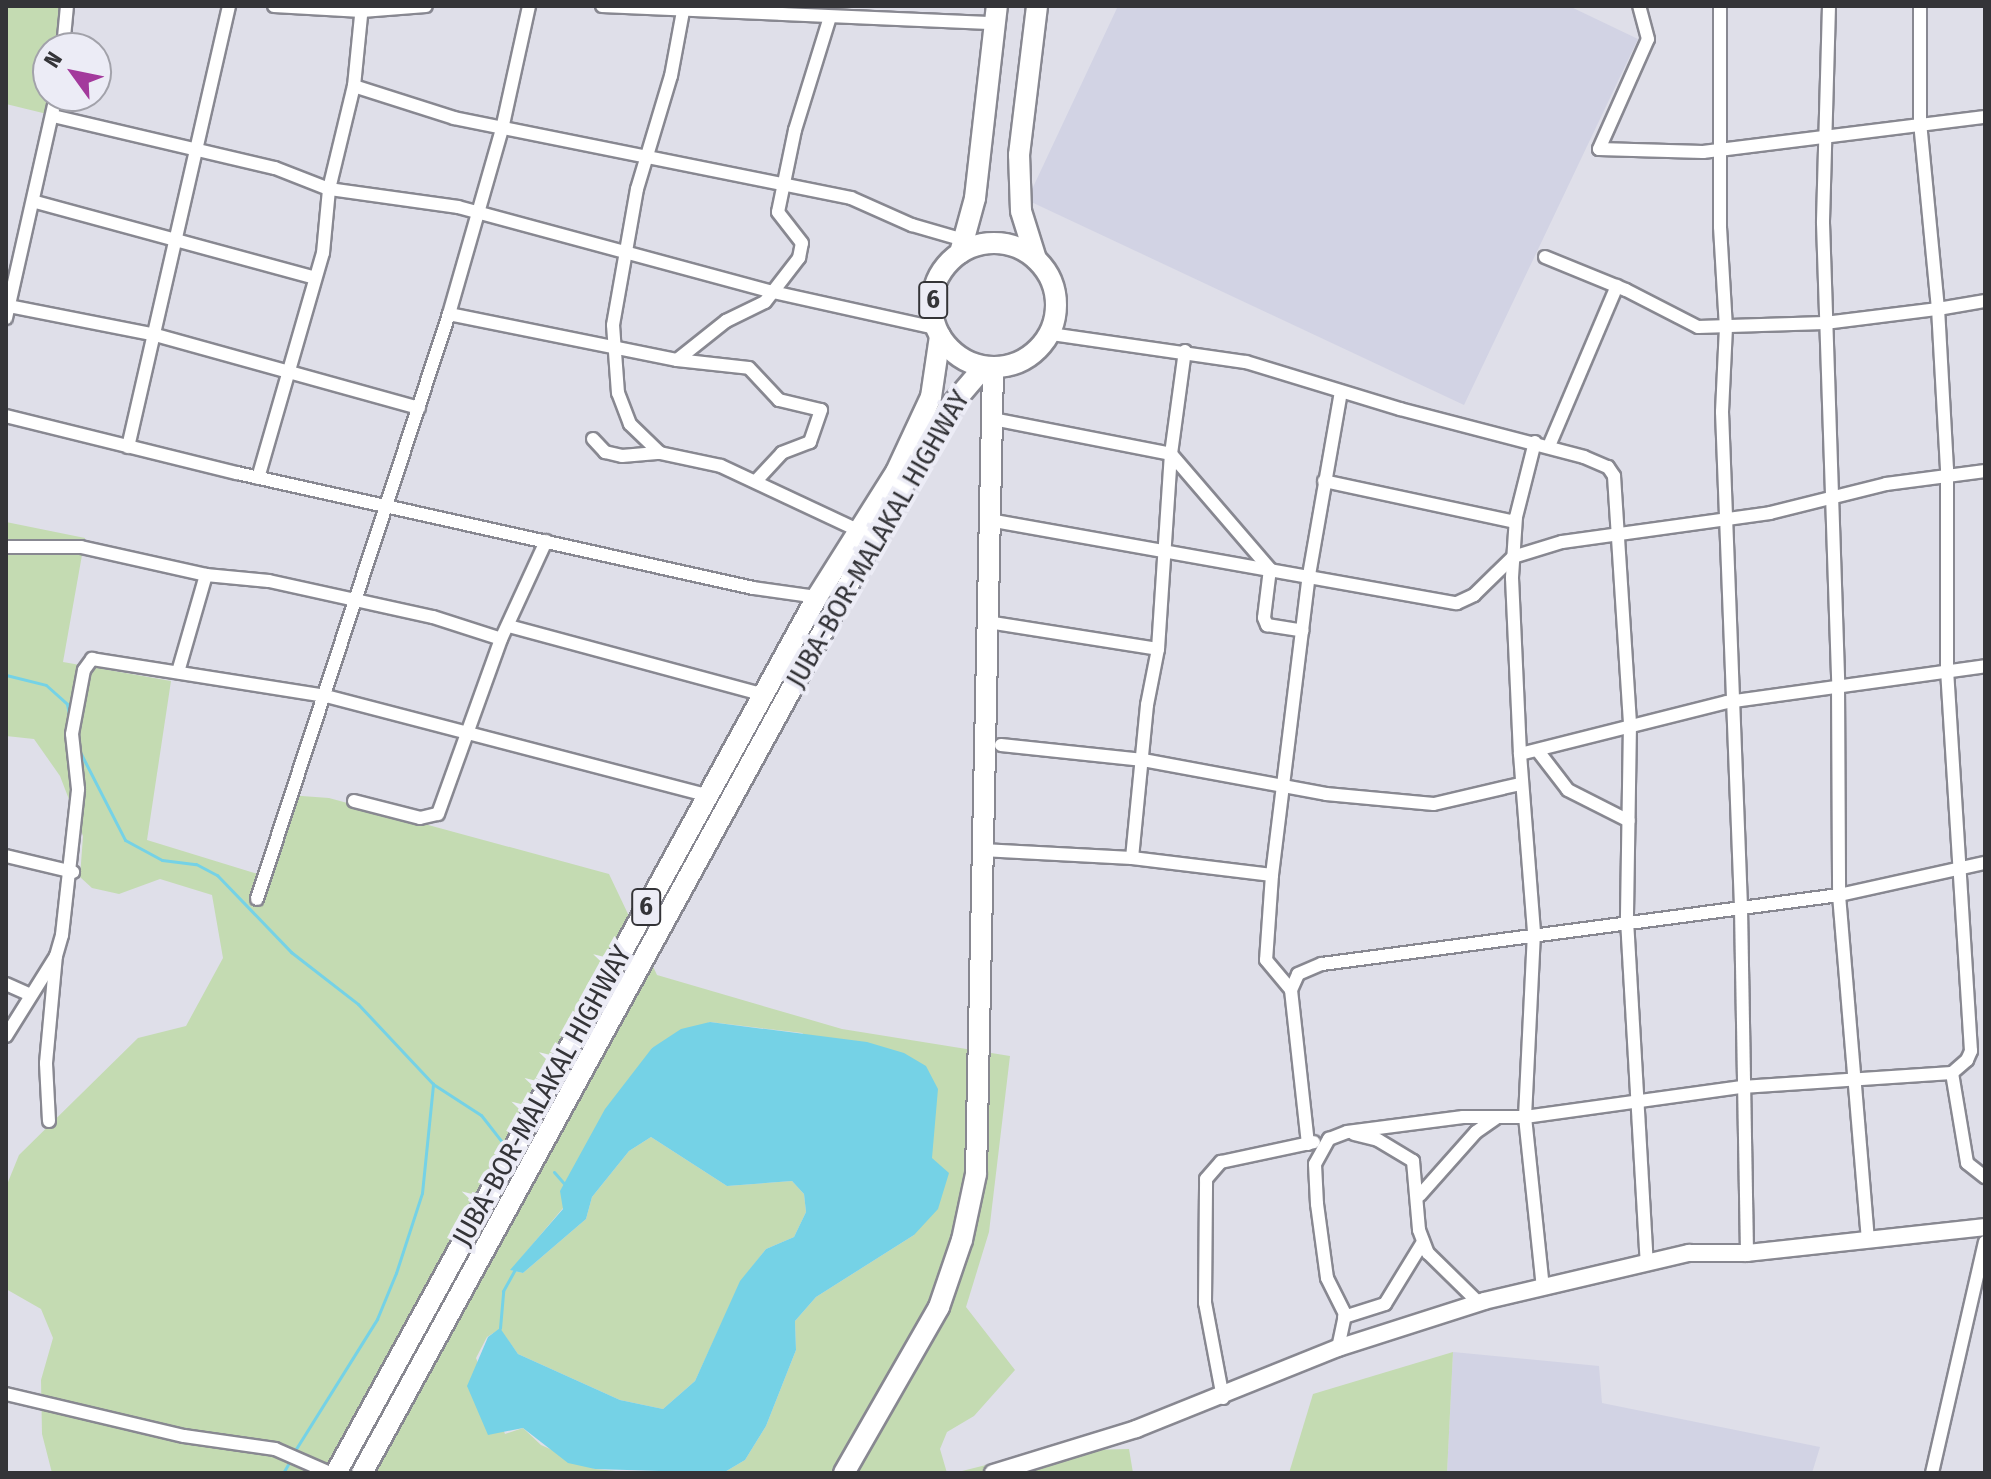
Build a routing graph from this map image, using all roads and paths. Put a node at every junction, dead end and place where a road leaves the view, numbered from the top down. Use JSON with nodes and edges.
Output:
{"nodes":[{"id":1,"x":67,"y":6,"type":"edge"},
{"id":2,"x":229,"y":6,"type":"edge"},
{"id":3,"x":274,"y":6,"type":"edge"},
{"id":4,"x":426,"y":6,"type":"edge"},
{"id":5,"x":529,"y":6,"type":"edge"},
{"id":6,"x":602,"y":6,"type":"edge"},
{"id":7,"x":1037,"y":6,"type":"edge"},
{"id":8,"x":1639,"y":6,"type":"edge"},
{"id":9,"x":1720,"y":6,"type":"edge"},
{"id":10,"x":1829,"y":6,"type":"edge"},
{"id":11,"x":1920,"y":6,"type":"edge"},
{"id":12,"x":650,"y":7,"type":"edge"},
{"id":13,"x":362,"y":8,"type":"edge"},
{"id":14,"x":683,"y":11,"type":"junction"},
{"id":15,"x":808,"y":11,"type":"edge"},
{"id":16,"x":996,"y":15,"type":"edge"},
{"id":17,"x":830,"y":17,"type":"junction"},
{"id":18,"x":65,"y":32,"type":"edge"},
{"id":19,"x":354,"y":86,"type":"junction"},
{"id":20,"x":54,"y":112,"type":"edge"},
{"id":21,"x":53,"y":116,"type":"junction"},
{"id":22,"x":1985,"y":117,"type":"edge"},
{"id":23,"x":1920,"y":123,"type":"junction"},
{"id":24,"x":502,"y":129,"type":"junction"},
{"id":25,"x":1824,"y":139,"type":"junction"},
{"id":26,"x":195,"y":150,"type":"junction"},
{"id":27,"x":1719,"y":150,"type":"junction"},
{"id":28,"x":644,"y":157,"type":"junction"},
{"id":29,"x":782,"y":188,"type":"junction"},
{"id":30,"x":329,"y":189,"type":"junction"},
{"id":31,"x":36,"y":202,"type":"junction"},
{"id":32,"x":479,"y":212,"type":"junction"},
{"id":33,"x":176,"y":240,"type":"junction"},
{"id":34,"x":962,"y":246,"type":"junction"},
{"id":35,"x":625,"y":248,"type":"junction"},
{"id":36,"x":1545,"y":257,"type":"dead end"},
{"id":37,"x":1036,"y":259,"type":"junction"},
{"id":38,"x":315,"y":278,"type":"junction"},
{"id":39,"x":1617,"y":286,"type":"junction"},
{"id":40,"x":773,"y":292,"type":"junction"},
{"id":41,"x":1985,"y":301,"type":"edge"},
{"id":42,"x":1938,"y":309,"type":"junction"},
{"id":43,"x":8,"y":312,"type":"edge"},
{"id":44,"x":449,"y":314,"type":"junction"},
{"id":45,"x":1825,"y":323,"type":"junction"},
{"id":46,"x":1726,"y":327,"type":"junction"},
{"id":47,"x":938,"y":332,"type":"junction"},
{"id":48,"x":152,"y":334,"type":"junction"},
{"id":49,"x":1051,"y":334,"type":"junction"},
{"id":50,"x":614,"y":344,"type":"junction"},
{"id":51,"x":1185,"y":351,"type":"junction"},
{"id":52,"x":677,"y":360,"type":"junction"},
{"id":53,"x":988,"y":367,"type":"junction"},
{"id":54,"x":291,"y":374,"type":"junction"},
{"id":55,"x":1341,"y":392,"type":"junction"},
{"id":56,"x":419,"y":408,"type":"junction"},
{"id":57,"x":6,"y":416,"type":"edge"},
{"id":58,"x":993,"y":419,"type":"junction"},
{"id":59,"x":593,"y":439,"type":"dead end"},
{"id":60,"x":1535,"y":442,"type":"junction"},
{"id":61,"x":1549,"y":446,"type":"junction"},
{"id":62,"x":128,"y":447,"type":"junction"},
{"id":63,"x":660,"y":453,"type":"junction"},
{"id":64,"x":1171,"y":454,"type":"junction"},
{"id":65,"x":1985,"y":471,"type":"edge"},
{"id":66,"x":258,"y":478,"type":"junction"},
{"id":67,"x":757,"y":480,"type":"junction"},
{"id":68,"x":1324,"y":481,"type":"junction"},
{"id":69,"x":1829,"y":496,"type":"junction"},
{"id":70,"x":389,"y":506,"type":"junction"},
{"id":71,"x":1724,"y":518,"type":"junction"},
{"id":72,"x":989,"y":520,"type":"junction"},
{"id":73,"x":1515,"y":522,"type":"junction"},
{"id":74,"x":860,"y":531,"type":"junction"},
{"id":75,"x":1619,"y":538,"type":"junction"},
{"id":76,"x":546,"y":541,"type":"junction"},
{"id":77,"x":6,"y":547,"type":"edge"},
{"id":78,"x":1165,"y":552,"type":"junction"},
{"id":79,"x":1513,"y":557,"type":"junction"},
{"id":80,"x":1270,"y":569,"type":"junction"},
{"id":81,"x":206,"y":575,"type":"junction"},
{"id":82,"x":1309,"y":575,"type":"junction"},
{"id":83,"x":817,"y":597,"type":"junction"},
{"id":84,"x":356,"y":599,"type":"junction"},
{"id":85,"x":988,"y":622,"type":"junction"},
{"id":86,"x":509,"y":626,"type":"junction"},
{"id":87,"x":1303,"y":631,"type":"junction"},
{"id":88,"x":501,"y":639,"type":"junction"},
{"id":89,"x":1158,"y":649,"type":"junction"},
{"id":90,"x":1985,"y":666,"type":"edge"},
{"id":91,"x":1947,"y":671,"type":"junction"},
{"id":92,"x":178,"y":672,"type":"junction"},
{"id":93,"x":1838,"y":686,"type":"junction"},
{"id":94,"x":765,"y":695,"type":"junction"},
{"id":95,"x":326,"y":696,"type":"junction"},
{"id":96,"x":1630,"y":723,"type":"junction"},
{"id":97,"x":466,"y":733,"type":"junction"},
{"id":98,"x":1001,"y":745,"type":"dead end"},
{"id":99,"x":1538,"y":751,"type":"junction"},
{"id":100,"x":1520,"y":754,"type":"junction"},
{"id":101,"x":1143,"y":760,"type":"junction"},
{"id":102,"x":1286,"y":784,"type":"junction"},
{"id":103,"x":1520,"y":784,"type":"junction"},
{"id":104,"x":709,"y":796,"type":"junction"},
{"id":105,"x":354,"y":801,"type":"dead end"},
{"id":106,"x":1629,"y":821,"type":"junction"},
{"id":107,"x":982,"y":850,"type":"junction"},
{"id":108,"x":6,"y":856,"type":"edge"},
{"id":109,"x":1132,"y":858,"type":"junction"},
{"id":110,"x":1985,"y":863,"type":"edge"},
{"id":111,"x":1961,"y":868,"type":"junction"},
{"id":112,"x":73,"y":872,"type":"junction"},
{"id":113,"x":1272,"y":875,"type":"junction"},
{"id":114,"x":1839,"y":895,"type":"junction"},
{"id":115,"x":257,"y":899,"type":"dead end"},
{"id":116,"x":1741,"y":908,"type":"junction"},
{"id":117,"x":1627,"y":920,"type":"junction"},
{"id":118,"x":1534,"y":933,"type":"junction"},
{"id":119,"x":56,"y":956,"type":"junction"},
{"id":120,"x":6,"y":984,"type":"edge"},
{"id":121,"x":1291,"y":990,"type":"junction"},
{"id":122,"x":31,"y":995,"type":"junction"},
{"id":123,"x":6,"y":1036,"type":"edge"},
{"id":124,"x":1952,"y":1073,"type":"junction"},
{"id":125,"x":1852,"y":1083,"type":"junction"},
{"id":126,"x":1742,"y":1087,"type":"junction"},
{"id":127,"x":1642,"y":1102,"type":"junction"},
{"id":128,"x":1497,"y":1117,"type":"junction"},
{"id":129,"x":1525,"y":1117,"type":"junction"},
{"id":130,"x":49,"y":1121,"type":"dead end"},
{"id":131,"x":1347,"y":1132,"type":"junction"},
{"id":132,"x":1329,"y":1139,"type":"junction"},
{"id":133,"x":1308,"y":1144,"type":"junction"},
{"id":134,"x":1985,"y":1177,"type":"edge"},
{"id":135,"x":1420,"y":1195,"type":"junction"},
{"id":136,"x":1985,"y":1227,"type":"edge"},
{"id":137,"x":1868,"y":1238,"type":"junction"},
{"id":138,"x":1423,"y":1242,"type":"junction"},
{"id":139,"x":1985,"y":1242,"type":"edge"},
{"id":140,"x":1747,"y":1253,"type":"junction"},
{"id":141,"x":1647,"y":1263,"type":"junction"},
{"id":142,"x":1543,"y":1287,"type":"junction"},
{"id":143,"x":1479,"y":1303,"type":"junction"},
{"id":144,"x":1344,"y":1317,"type":"junction"},
{"id":145,"x":1338,"y":1348,"type":"junction"},
{"id":146,"x":6,"y":1394,"type":"edge"},
{"id":147,"x":1223,"y":1398,"type":"junction"},
{"id":148,"x":330,"y":1473,"type":"edge"},
{"id":149,"x":336,"y":1473,"type":"edge"},
{"id":150,"x":362,"y":1473,"type":"edge"},
{"id":151,"x":844,"y":1473,"type":"edge"},
{"id":152,"x":993,"y":1473,"type":"edge"},
{"id":153,"x":1932,"y":1473,"type":"edge"}],
"edges":[{"from":1,"to":18,"type":"street"},
{"from":2,"to":26,"type":"street"},
{"from":3,"to":13,"type":"street"},
{"from":4,"to":13,"type":"street"},
{"from":5,"to":24,"type":"street"},
{"from":6,"to":12,"type":"street"},
{"from":7,"to":37,"type":"main road"},
{"from":8,"to":27,"type":"street"},
{"from":9,"to":27,"type":"street"},
{"from":10,"to":25,"type":"street"},
{"from":11,"to":23,"type":"street"},
{"from":12,"to":14,"type":"street"},
{"from":13,"to":19,"type":"street"},
{"from":14,"to":15,"type":"street"},
{"from":14,"to":28,"type":"street"},
{"from":15,"to":17,"type":"street"},
{"from":16,"to":17,"type":"street"},
{"from":16,"to":34,"type":"main road","name":"JUBA-BOR-MALAKAL HIGHWAY","number":"6"},
{"from":17,"to":29,"type":"street"},
{"from":19,"to":24,"type":"street"},
{"from":19,"to":30,"type":"street"},
{"from":20,"to":21,"type":"street"},
{"from":21,"to":26,"type":"street"},
{"from":21,"to":31,"type":"street"},
{"from":22,"to":23,"type":"street"},
{"from":23,"to":25,"type":"street"},
{"from":23,"to":42,"type":"street"},
{"from":24,"to":28,"type":"street"},
{"from":24,"to":32,"type":"street"},
{"from":25,"to":27,"type":"street"},
{"from":25,"to":45,"type":"street"},
{"from":26,"to":30,"type":"street"},
{"from":26,"to":33,"type":"street"},
{"from":27,"to":46,"type":"street"},
{"from":28,"to":29,"type":"street"},
{"from":28,"to":35,"type":"street"},
{"from":29,"to":34,"type":"street"},
{"from":29,"to":40,"type":"street"},
{"from":30,"to":32,"type":"street"},
{"from":30,"to":38,"type":"street"},
{"from":31,"to":33,"type":"street"},
{"from":31,"to":43,"type":"street"},
{"from":32,"to":35,"type":"street"},
{"from":32,"to":44,"type":"street"},
{"from":33,"to":38,"type":"street"},
{"from":33,"to":48,"type":"street"},
{"from":34,"to":37,"type":"main road","number":"6"},
{"from":34,"to":47,"type":"main road","name":"JUBA-BOR-MALAKAL HIGHWAY","number":"6"},
{"from":35,"to":40,"type":"street"},
{"from":35,"to":50,"type":"street"},
{"from":36,"to":39,"type":"street"},
{"from":37,"to":49,"type":"main road"},
{"from":38,"to":54,"type":"street"},
{"from":39,"to":46,"type":"street"},
{"from":39,"to":61,"type":"street"},
{"from":40,"to":47,"type":"street"},
{"from":40,"to":52,"type":"street"},
{"from":41,"to":42,"type":"street"},
{"from":42,"to":45,"type":"street"},
{"from":42,"to":91,"type":"street"},
{"from":43,"to":48,"type":"street"},
{"from":44,"to":50,"type":"street"},
{"from":44,"to":56,"type":"street"},
{"from":45,"to":46,"type":"street"},
{"from":45,"to":69,"type":"street"},
{"from":46,"to":71,"type":"street"},
{"from":47,"to":53,"type":"main road","name":"JUBA-BOR-MALAKAL HIGHWAY","number":"6"},
{"from":47,"to":74,"type":"main road","name":"JUBA-BOR-MALAKAL HIGHWAY","number":"6"},
{"from":48,"to":54,"type":"street"},
{"from":48,"to":62,"type":"street"},
{"from":49,"to":51,"type":"street"},
{"from":49,"to":53,"type":"main road","name":"JUBA-BOR-MALAKAL HIGHWAY","number":"6"},
{"from":50,"to":52,"type":"street"},
{"from":50,"to":63,"type":"street"},
{"from":51,"to":55,"type":"street"},
{"from":51,"to":64,"type":"street"},
{"from":52,"to":67,"type":"street"},
{"from":53,"to":58,"type":"main road","name":"JUBA-BOR-MALAKAL HIGHWAY"},
{"from":53,"to":150,"type":"main road","name":"JUBA-BOR-MALAKAL HIGHWAY","number":"6"},
{"from":54,"to":56,"type":"street"},
{"from":54,"to":66,"type":"street"},
{"from":55,"to":60,"type":"street"},
{"from":55,"to":68,"type":"street"},
{"from":56,"to":70,"type":"street"},
{"from":57,"to":62,"type":"street"},
{"from":58,"to":64,"type":"street"},
{"from":58,"to":72,"type":"main road","name":"JUBA-BOR-MALAKAL HIGHWAY"},
{"from":59,"to":63,"type":"street"},
{"from":60,"to":61,"type":"street"},
{"from":60,"to":73,"type":"street"},
{"from":61,"to":75,"type":"street"},
{"from":62,"to":66,"type":"street"},
{"from":63,"to":67,"type":"street"},
{"from":64,"to":78,"type":"street"},
{"from":64,"to":80,"type":"street"},
{"from":65,"to":69,"type":"street"},
{"from":66,"to":70,"type":"street"},
{"from":67,"to":74,"type":"street"},
{"from":68,"to":73,"type":"street"},
{"from":68,"to":82,"type":"street"},
{"from":69,"to":71,"type":"street"},
{"from":69,"to":93,"type":"street"},
{"from":70,"to":76,"type":"street"},
{"from":70,"to":84,"type":"street"},
{"from":71,"to":75,"type":"street"},
{"from":71,"to":116,"type":"street"},
{"from":72,"to":78,"type":"street"},
{"from":72,"to":85,"type":"main road","name":"JUBA-BOR-MALAKAL HIGHWAY"},
{"from":73,"to":79,"type":"street"},
{"from":74,"to":83,"type":"main road","name":"JUBA-BOR-MALAKAL HIGHWAY","number":"6"},
{"from":75,"to":79,"type":"street"},
{"from":75,"to":96,"type":"street"},
{"from":76,"to":83,"type":"street"},
{"from":76,"to":86,"type":"street"},
{"from":77,"to":81,"type":"street"},
{"from":78,"to":80,"type":"street"},
{"from":78,"to":89,"type":"street"},
{"from":79,"to":82,"type":"street"},
{"from":79,"to":100,"type":"street"},
{"from":80,"to":82,"type":"street"},
{"from":80,"to":87,"type":"street"},
{"from":81,"to":84,"type":"street"},
{"from":81,"to":92,"type":"street"},
{"from":82,"to":87,"type":"street"},
{"from":83,"to":94,"type":"main road","name":"JUBA-BOR-MALAKAL HIGHWAY","number":"6"},
{"from":84,"to":88,"type":"street"},
{"from":84,"to":95,"type":"street"},
{"from":85,"to":89,"type":"street"},
{"from":85,"to":107,"type":"main road","name":"JUBA-BOR-MALAKAL HIGHWAY"},
{"from":86,"to":88,"type":"street"},
{"from":86,"to":94,"type":"street"},
{"from":87,"to":102,"type":"street"},
{"from":88,"to":97,"type":"street"},
{"from":89,"to":101,"type":"street"},
{"from":90,"to":91,"type":"street"},
{"from":91,"to":93,"type":"street"},
{"from":91,"to":111,"type":"street"},
{"from":92,"to":95,"type":"street"},
{"from":92,"to":112,"type":"street"},
{"from":93,"to":96,"type":"street"},
{"from":93,"to":114,"type":"street"},
{"from":94,"to":104,"type":"main road","name":"JUBA-BOR-MALAKAL HIGHWAY","number":"6"},
{"from":95,"to":97,"type":"street"},
{"from":95,"to":115,"type":"street"},
{"from":96,"to":99,"type":"street"},
{"from":96,"to":106,"type":"street"},
{"from":97,"to":104,"type":"street"},
{"from":97,"to":105,"type":"street"},
{"from":98,"to":101,"type":"street"},
{"from":99,"to":100,"type":"street"},
{"from":99,"to":106,"type":"street"},
{"from":100,"to":103,"type":"street"},
{"from":101,"to":102,"type":"street"},
{"from":101,"to":109,"type":"street"},
{"from":102,"to":103,"type":"street"},
{"from":102,"to":113,"type":"street"},
{"from":103,"to":118,"type":"street"},
{"from":104,"to":149,"type":"main road","name":"JUBA-BOR-MALAKAL HIGHWAY","number":"6"},
{"from":106,"to":117,"type":"street"},
{"from":107,"to":109,"type":"street"},
{"from":107,"to":151,"type":"main road","name":"JUBA-BOR-MALAKAL HIGHWAY"},
{"from":108,"to":112,"type":"street"},
{"from":109,"to":113,"type":"street"},
{"from":110,"to":111,"type":"street"},
{"from":111,"to":114,"type":"street"},
{"from":111,"to":124,"type":"street"},
{"from":112,"to":119,"type":"street"},
{"from":113,"to":121,"type":"street"},
{"from":114,"to":116,"type":"street"},
{"from":114,"to":125,"type":"street"},
{"from":116,"to":117,"type":"street"},
{"from":116,"to":126,"type":"street"},
{"from":117,"to":118,"type":"street"},
{"from":117,"to":127,"type":"street"},
{"from":118,"to":121,"type":"street"},
{"from":118,"to":129,"type":"street"},
{"from":119,"to":122,"type":"street"},
{"from":119,"to":130,"type":"street"},
{"from":120,"to":122,"type":"street"},
{"from":121,"to":133,"type":"street"},
{"from":122,"to":123,"type":"street"},
{"from":124,"to":125,"type":"street"},
{"from":124,"to":134,"type":"street"},
{"from":125,"to":126,"type":"street"},
{"from":125,"to":137,"type":"street"},
{"from":126,"to":127,"type":"street"},
{"from":126,"to":140,"type":"street"},
{"from":127,"to":129,"type":"street"},
{"from":127,"to":141,"type":"street"},
{"from":128,"to":129,"type":"street"},
{"from":128,"to":131,"type":"street"},
{"from":128,"to":135,"type":"street"},
{"from":129,"to":142,"type":"street"},
{"from":131,"to":132,"type":"street"},
{"from":131,"to":135,"type":"street"},
{"from":132,"to":133,"type":"street"},
{"from":132,"to":144,"type":"street"},
{"from":133,"to":147,"type":"street"},
{"from":135,"to":138,"type":"street"},
{"from":136,"to":137,"type":"street"},
{"from":137,"to":140,"type":"street"},
{"from":138,"to":143,"type":"street"},
{"from":138,"to":144,"type":"street"},
{"from":139,"to":153,"type":"street"},
{"from":140,"to":141,"type":"street"},
{"from":141,"to":142,"type":"street"},
{"from":142,"to":143,"type":"street"},
{"from":143,"to":145,"type":"street"},
{"from":144,"to":145,"type":"street"},
{"from":145,"to":147,"type":"street"},
{"from":146,"to":148,"type":"street"},
{"from":147,"to":152,"type":"street"}]}
